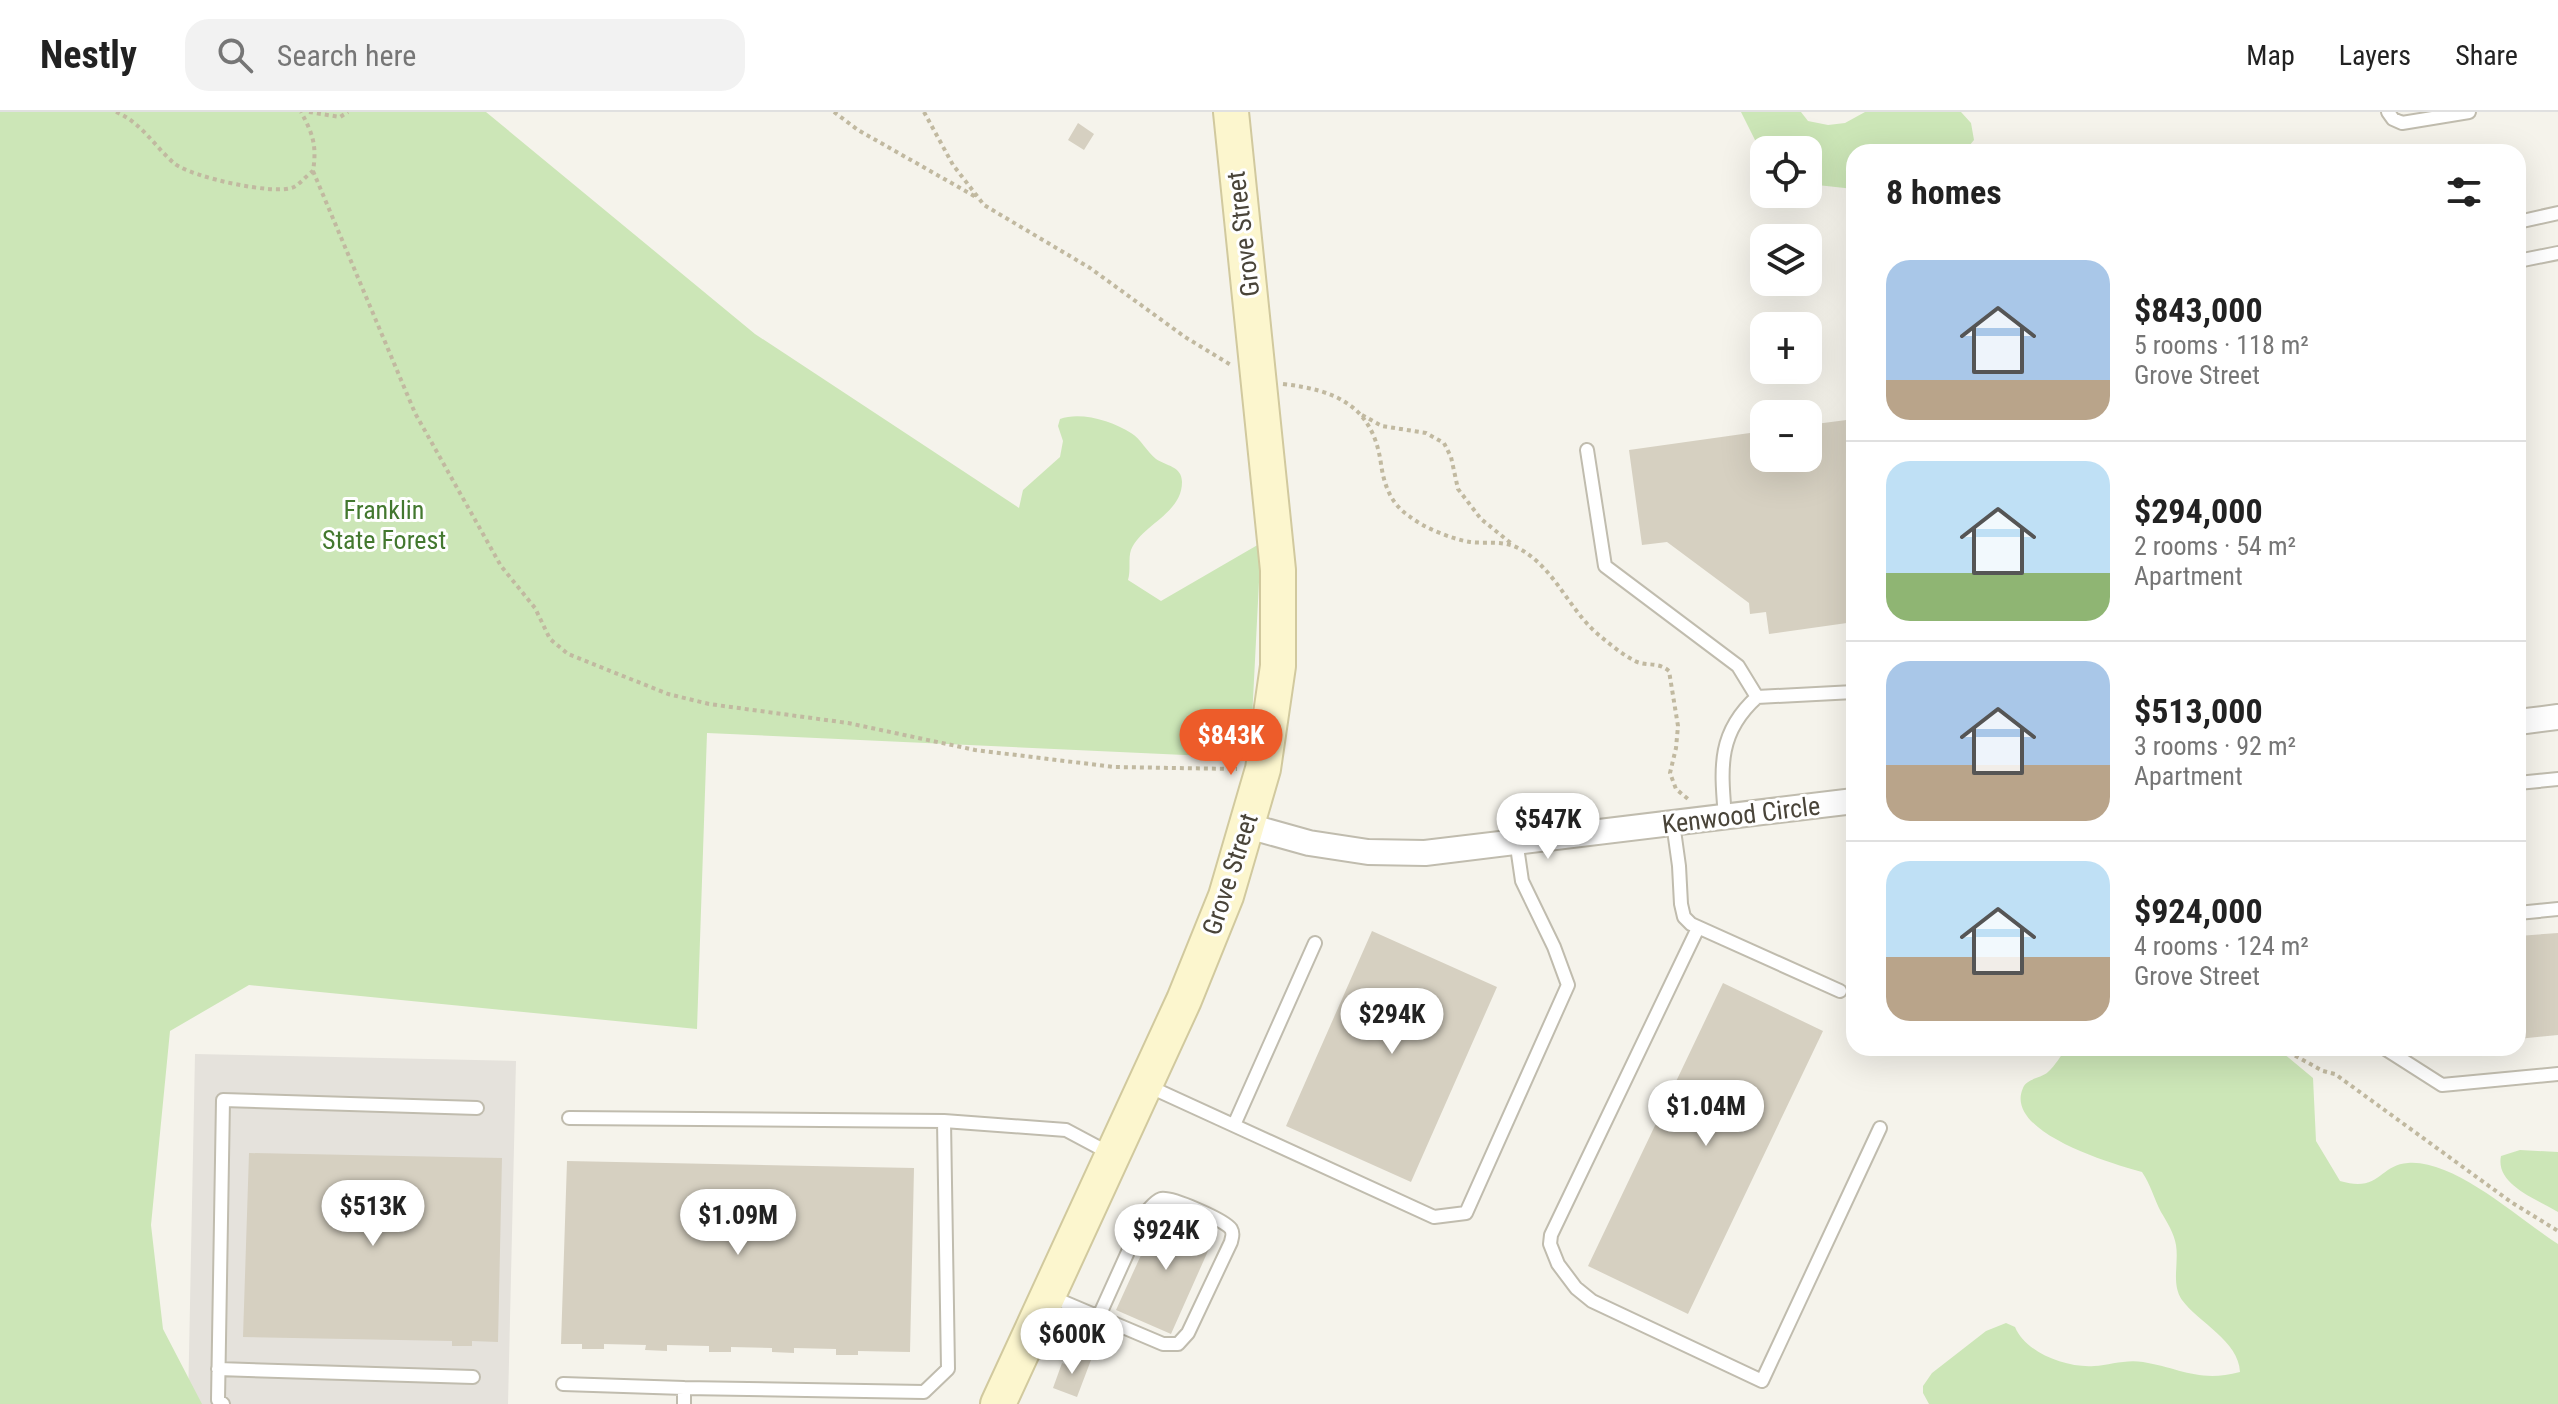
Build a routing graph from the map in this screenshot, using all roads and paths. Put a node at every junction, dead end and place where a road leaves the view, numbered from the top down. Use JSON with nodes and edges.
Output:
{"nodes":[{"id":1,"x":116,"y":112,"type":"edge"},
{"id":2,"x":301,"y":112,"type":"edge"},
{"id":3,"x":309,"y":112,"type":"edge"},
{"id":4,"x":348,"y":112,"type":"edge"},
{"id":5,"x":834,"y":112,"type":"edge"},
{"id":6,"x":924,"y":112,"type":"edge"},
{"id":7,"x":1231,"y":112,"type":"edge"},
{"id":8,"x":2388,"y":112,"type":"edge"},
{"id":9,"x":2469,"y":112,"type":"edge"},
{"id":10,"x":313,"y":171,"type":"junction"},
{"id":11,"x":978,"y":198,"type":"junction"},
{"id":12,"x":2558,"y":213,"type":"edge"},
{"id":13,"x":2526,"y":220,"type":"edge"},
{"id":14,"x":2558,"y":253,"type":"edge"},
{"id":15,"x":2526,"y":259,"type":"edge"},
{"id":16,"x":1260,"y":381,"type":"junction"},
{"id":17,"x":1359,"y":414,"type":"junction"},
{"id":18,"x":1587,"y":450,"type":"dead end"},
{"id":19,"x":1514,"y":545,"type":"junction"},
{"id":20,"x":1846,"y":692,"type":"edge"},
{"id":21,"x":1757,"y":697,"type":"junction"},
{"id":22,"x":2558,"y":717,"type":"edge"},
{"id":23,"x":2526,"y":721,"type":"edge"},
{"id":24,"x":1263,"y":769,"type":"junction"},
{"id":25,"x":2558,"y":779,"type":"edge"},
{"id":26,"x":2526,"y":782,"type":"edge"},
{"id":27,"x":1846,"y":802,"type":"edge"},
{"id":28,"x":1719,"y":817,"type":"junction"},
{"id":29,"x":1673,"y":823,"type":"junction"},
{"id":30,"x":1248,"y":826,"type":"junction"},
{"id":31,"x":1516,"y":840,"type":"junction"},
{"id":32,"x":2558,"y":909,"type":"edge"},
{"id":33,"x":2526,"y":912,"type":"edge"},
{"id":34,"x":1698,"y":928,"type":"junction"},
{"id":35,"x":1315,"y":943,"type":"dead end"},
{"id":36,"x":1840,"y":991,"type":"dead end"},
{"id":37,"x":2296,"y":1056,"type":"edge"},
{"id":38,"x":2397,"y":1056,"type":"edge"},
{"id":39,"x":2558,"y":1074,"type":"edge"},
{"id":40,"x":1145,"y":1084,"type":"junction"},
{"id":41,"x":477,"y":1108,"type":"dead end"},
{"id":42,"x":569,"y":1118,"type":"dead end"},
{"id":43,"x":944,"y":1121,"type":"junction"},
{"id":44,"x":1234,"y":1125,"type":"junction"},
{"id":45,"x":1880,"y":1128,"type":"dead end"},
{"id":46,"x":1114,"y":1155,"type":"junction"},
{"id":47,"x":2558,"y":1231,"type":"edge"},
{"id":48,"x":1049,"y":1296,"type":"junction"},
{"id":49,"x":1099,"y":1316,"type":"junction"},
{"id":50,"x":218,"y":1369,"type":"junction"},
{"id":51,"x":473,"y":1377,"type":"dead end"},
{"id":52,"x":563,"y":1384,"type":"dead end"},
{"id":53,"x":684,"y":1388,"type":"junction"},
{"id":54,"x":223,"y":1404,"type":"edge"},
{"id":55,"x":684,"y":1404,"type":"edge"},
{"id":56,"x":998,"y":1404,"type":"edge"}],
"edges":[{"from":1,"to":10,"type":"path"},
{"from":2,"to":10,"type":"path"},
{"from":3,"to":4,"type":"path"},
{"from":5,"to":11,"type":"path"},
{"from":6,"to":11,"type":"path"},
{"from":7,"to":16,"type":"main road","name":"Grove Street"},
{"from":8,"to":9,"type":"lane"},
{"from":10,"to":24,"type":"path"},
{"from":11,"to":16,"type":"path"},
{"from":12,"to":13,"type":"lane"},
{"from":14,"to":15,"type":"lane"},
{"from":16,"to":17,"type":"path"},
{"from":16,"to":24,"type":"main road","name":"Grove Street"},
{"from":17,"to":19,"type":"path"},
{"from":17,"to":19,"type":"path"},
{"from":18,"to":21,"type":"lane"},
{"from":19,"to":28,"type":"path"},
{"from":20,"to":21,"type":"lane"},
{"from":21,"to":28,"type":"lane"},
{"from":22,"to":23,"type":"street"},
{"from":24,"to":30,"type":"main road","name":"Grove Street"},
{"from":25,"to":26,"type":"lane"},
{"from":27,"to":28,"type":"street","name":"Kenwood Circle"},
{"from":28,"to":29,"type":"street","name":"Kenwood Circle"},
{"from":29,"to":31,"type":"street","name":"Kenwood Circle"},
{"from":29,"to":34,"type":"lane"},
{"from":30,"to":31,"type":"street","name":"Kenwood Circle"},
{"from":30,"to":40,"type":"main road","name":"Grove Street"},
{"from":31,"to":44,"type":"lane"},
{"from":32,"to":33,"type":"lane"},
{"from":34,"to":36,"type":"lane"},
{"from":34,"to":45,"type":"lane"},
{"from":35,"to":44,"type":"lane"},
{"from":37,"to":47,"type":"path"},
{"from":38,"to":39,"type":"lane"},
{"from":40,"to":44,"type":"lane"},
{"from":40,"to":46,"type":"main road","name":"Grove Street"},
{"from":41,"to":50,"type":"lane"},
{"from":42,"to":43,"type":"lane"},
{"from":43,"to":46,"type":"lane"},
{"from":43,"to":53,"type":"lane"},
{"from":46,"to":48,"type":"main road","name":"Grove Street"},
{"from":48,"to":49,"type":"lane"},
{"from":48,"to":56,"type":"main road","name":"Grove Street"},
{"from":49,"to":49,"type":"lane"},
{"from":50,"to":51,"type":"lane"},
{"from":50,"to":54,"type":"lane"},
{"from":52,"to":53,"type":"lane"},
{"from":53,"to":55,"type":"lane"}]}
